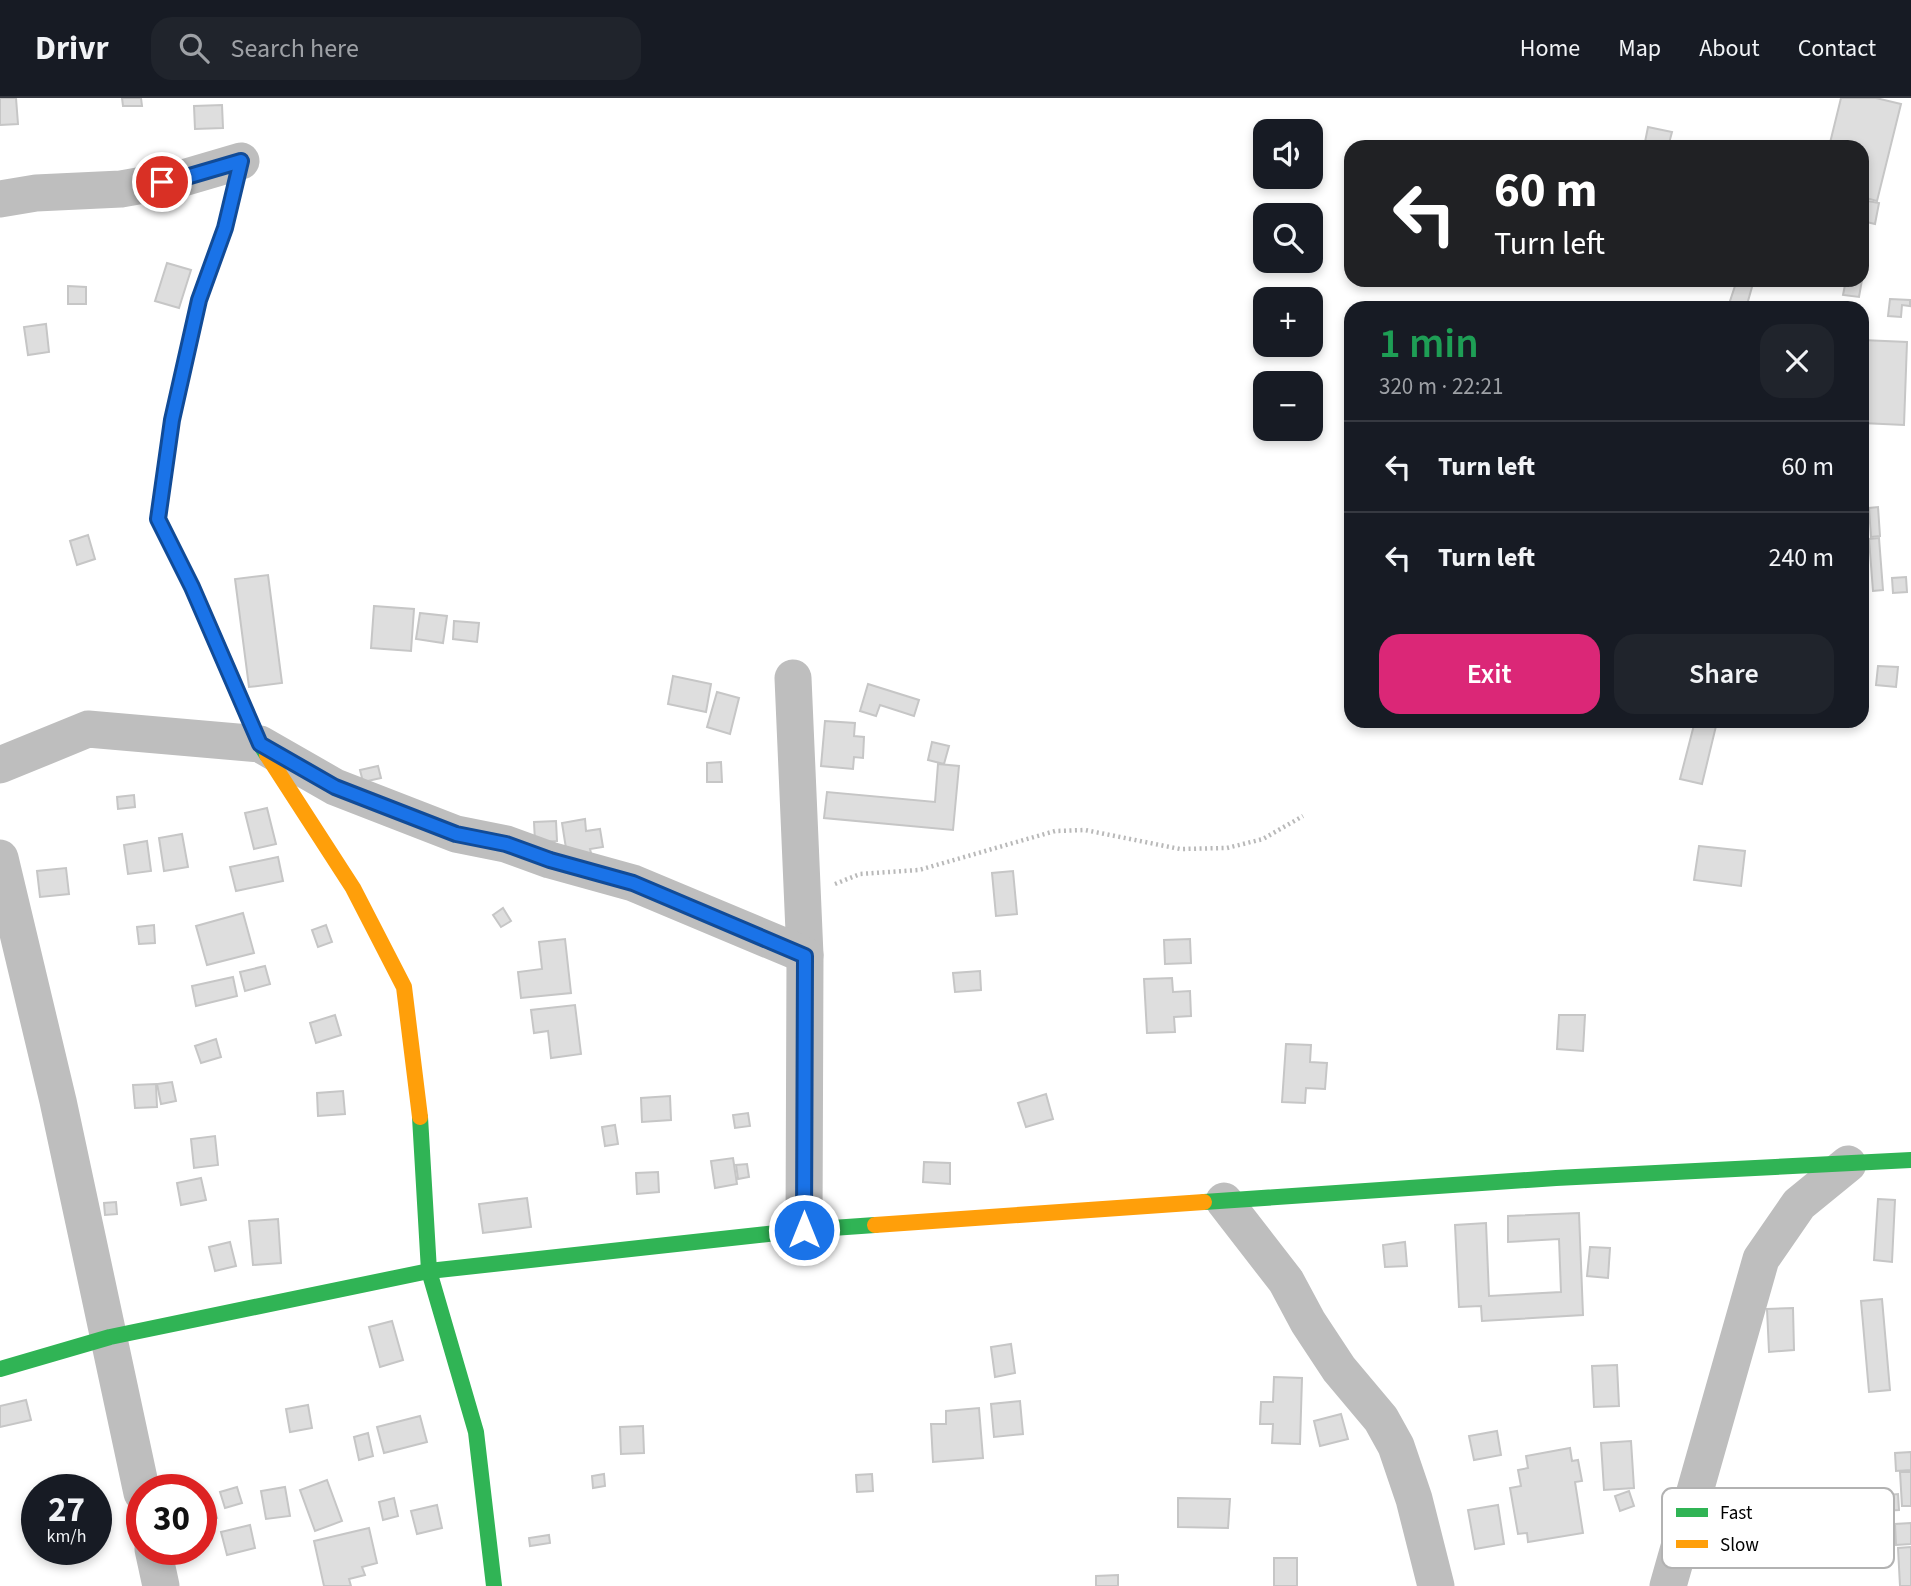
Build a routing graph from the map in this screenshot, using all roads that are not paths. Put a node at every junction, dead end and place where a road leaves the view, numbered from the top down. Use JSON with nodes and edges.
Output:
{"nodes":[{"id":1,"x":241,"y":161,"type":"joint"},
{"id":2,"x":0,"y":199,"type":"edge"},
{"id":3,"x":793,"y":678,"type":"dead end"},
{"id":4,"x":260,"y":744,"type":"junction"},
{"id":5,"x":0,"y":765,"type":"edge"},
{"id":6,"x":0,"y":858,"type":"edge"},
{"id":7,"x":805,"y":956,"type":"junction"},
{"id":8,"x":1911,"y":1160,"type":"edge"},
{"id":9,"x":1848,"y":1164,"type":"junction"},
{"id":10,"x":1224,"y":1200,"type":"junction"},
{"id":11,"x":804,"y":1230,"type":"junction"},
{"id":12,"x":429,"y":1271,"type":"junction"},
{"id":13,"x":110,"y":1337,"type":"junction"},
{"id":14,"x":0,"y":1369,"type":"edge"},
{"id":15,"x":138,"y":1474,"type":"edge"},
{"id":16,"x":1696,"y":1488,"type":"edge"},
{"id":17,"x":156,"y":1565,"type":"edge"},
{"id":18,"x":1673,"y":1568,"type":"edge"},
{"id":19,"x":161,"y":1586,"type":"edge"},
{"id":20,"x":494,"y":1586,"type":"edge"},
{"id":21,"x":1436,"y":1586,"type":"edge"},
{"id":22,"x":1668,"y":1586,"type":"edge"}],
"edges":[{"from":1,"to":2,"type":"street"},
{"from":1,"to":4,"type":"street"},
{"from":3,"to":7,"type":"street"},
{"from":4,"to":5,"type":"street"},
{"from":4,"to":7,"type":"street"},
{"from":4,"to":12,"type":"street"},
{"from":6,"to":13,"type":"street"},
{"from":7,"to":11,"type":"street"},
{"from":8,"to":9,"type":"street"},
{"from":9,"to":10,"type":"street"},
{"from":9,"to":16,"type":"street"},
{"from":10,"to":11,"type":"street"},
{"from":10,"to":21,"type":"street"},
{"from":11,"to":12,"type":"street"},
{"from":12,"to":13,"type":"street"},
{"from":12,"to":20,"type":"street"},
{"from":13,"to":14,"type":"street"},
{"from":13,"to":15,"type":"street"},
{"from":17,"to":19,"type":"street"},
{"from":18,"to":22,"type":"street"}]}
